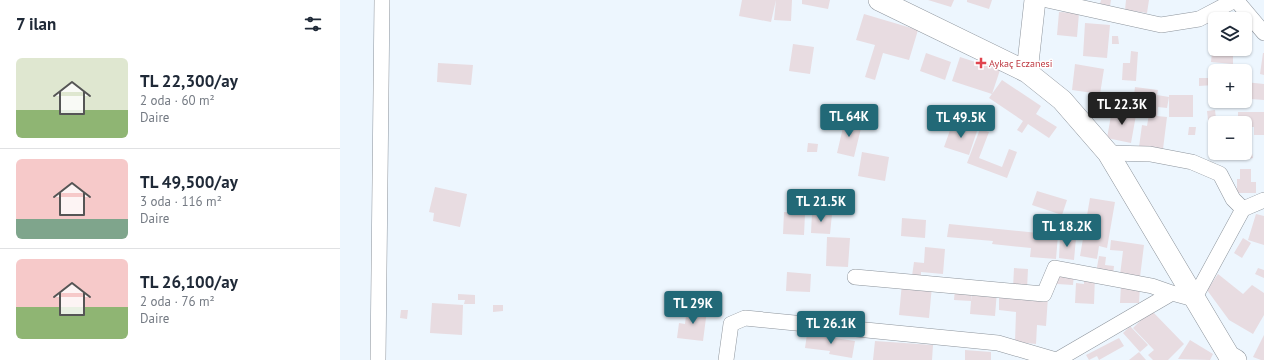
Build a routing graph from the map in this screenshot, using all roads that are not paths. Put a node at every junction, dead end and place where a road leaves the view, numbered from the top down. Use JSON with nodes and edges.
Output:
{"nodes":[{"id":1,"x":382,"y":0,"type":"edge"},
{"id":2,"x":879,"y":0,"type":"edge"},
{"id":3,"x":1035,"y":0,"type":"edge"},
{"id":4,"x":1046,"y":0,"type":"edge"},
{"id":5,"x":1236,"y":0,"type":"edge"},
{"id":6,"x":1264,"y":33,"type":"edge"},
{"id":7,"x":1027,"y":72,"type":"junction"},
{"id":8,"x":1108,"y":153,"type":"junction"},
{"id":9,"x":1264,"y":200,"type":"edge"},
{"id":10,"x":1243,"y":209,"type":"junction"},
{"id":11,"x":855,"y":277,"type":"dead end"},
{"id":12,"x":1172,"y":293,"type":"junction"},
{"id":13,"x":1194,"y":299,"type":"junction"},
{"id":14,"x":378,"y":360,"type":"edge"},
{"id":15,"x":726,"y":360,"type":"edge"},
{"id":16,"x":1057,"y":360,"type":"edge"},
{"id":17,"x":1236,"y":360,"type":"edge"}],
"edges":[{"from":1,"to":14,"type":"street"},
{"from":2,"to":7,"type":"street"},
{"from":3,"to":7,"type":"street"},
{"from":4,"to":5,"type":"street"},
{"from":5,"to":6,"type":"street"},
{"from":7,"to":8,"type":"street"},
{"from":8,"to":10,"type":"street"},
{"from":8,"to":13,"type":"street"},
{"from":9,"to":10,"type":"street"},
{"from":10,"to":13,"type":"street"},
{"from":11,"to":12,"type":"street"},
{"from":12,"to":13,"type":"street"},
{"from":12,"to":16,"type":"street"},
{"from":13,"to":17,"type":"street"},
{"from":15,"to":16,"type":"street"}]}
